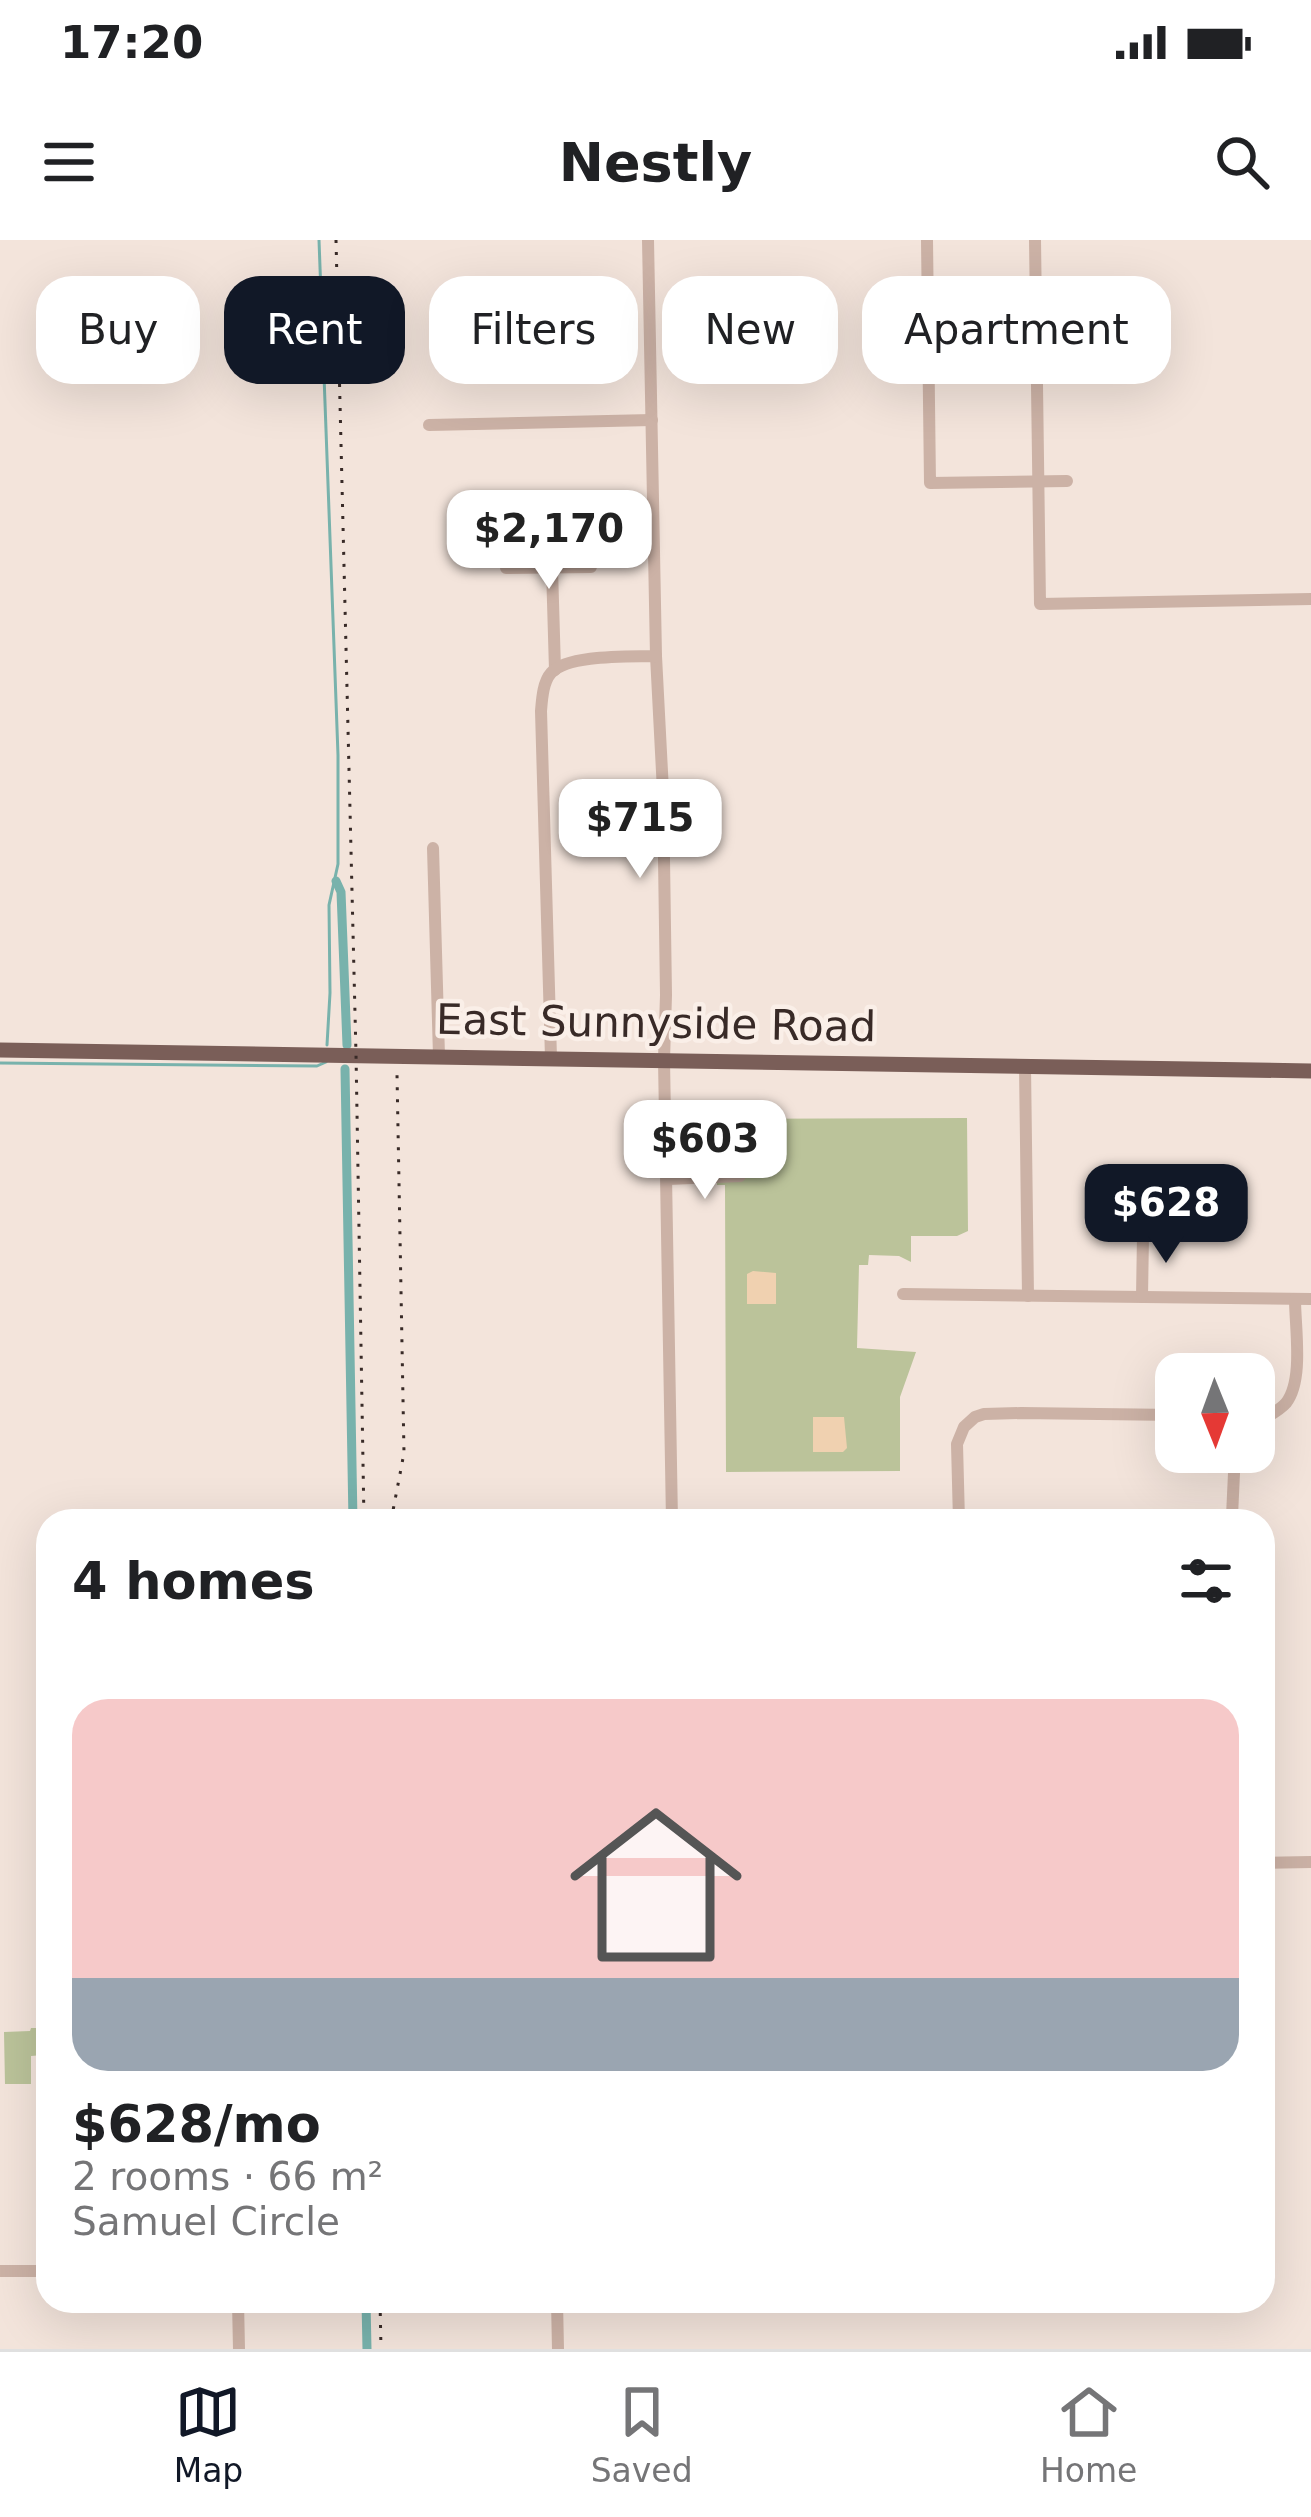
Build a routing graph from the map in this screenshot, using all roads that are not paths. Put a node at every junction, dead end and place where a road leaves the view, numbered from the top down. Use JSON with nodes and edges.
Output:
{"nodes":[{"id":1,"x":648,"y":240,"type":"edge"},
{"id":2,"x":926,"y":240,"type":"edge"},
{"id":3,"x":1036,"y":240,"type":"edge"},
{"id":4,"x":652,"y":420,"type":"junction"},
{"id":5,"x":429,"y":425,"type":"dead end"},
{"id":6,"x":1038,"y":481,"type":"junction"},
{"id":7,"x":1067,"y":481,"type":"dead end"},
{"id":8,"x":591,"y":567,"type":"dead end"},
{"id":9,"x":506,"y":568,"type":"dead end"},
{"id":10,"x":551,"y":568,"type":"junction"},
{"id":11,"x":1311,"y":599,"type":"edge"},
{"id":12,"x":656,"y":656,"type":"junction"},
{"id":13,"x":554,"y":670,"type":"junction"},
{"id":14,"x":434,"y":848,"type":"dead end"},
{"id":15,"x":0,"y":1050,"type":"edge"},
{"id":16,"x":439,"y":1056,"type":"junction"},
{"id":17,"x":551,"y":1058,"type":"junction"},
{"id":18,"x":664,"y":1060,"type":"junction"},
{"id":19,"x":1024,"y":1066,"type":"junction"},
{"id":20,"x":1311,"y":1071,"type":"edge"},
{"id":21,"x":740,"y":1176,"type":"dead end"},
{"id":22,"x":668,"y":1179,"type":"junction"},
{"id":23,"x":1142,"y":1235,"type":"dead end"},
{"id":24,"x":903,"y":1294,"type":"dead end"},
{"id":25,"x":1028,"y":1296,"type":"junction"},
{"id":26,"x":1142,"y":1297,"type":"junction"},
{"id":27,"x":1295,"y":1299,"type":"junction"},
{"id":28,"x":1311,"y":1299,"type":"edge"},
{"id":29,"x":1275,"y":1410,"type":"edge"},
{"id":30,"x":1155,"y":1415,"type":"edge"},
{"id":31,"x":1234,"y":1473,"type":"edge"},
{"id":32,"x":672,"y":1509,"type":"edge"},
{"id":33,"x":959,"y":1509,"type":"edge"},
{"id":34,"x":1232,"y":1509,"type":"edge"},
{"id":35,"x":1311,"y":1862,"type":"edge"},
{"id":36,"x":1275,"y":1863,"type":"edge"},
{"id":37,"x":36,"y":2270,"type":"edge"},
{"id":38,"x":0,"y":2271,"type":"edge"},
{"id":39,"x":238,"y":2313,"type":"edge"},
{"id":40,"x":557,"y":2313,"type":"edge"},
{"id":41,"x":239,"y":2349,"type":"edge"},
{"id":42,"x":558,"y":2349,"type":"edge"}],
"edges":[{"from":1,"to":4,"type":"street"},
{"from":2,"to":6,"type":"street"},
{"from":3,"to":6,"type":"street"},
{"from":4,"to":5,"type":"street"},
{"from":4,"to":12,"type":"street"},
{"from":6,"to":7,"type":"street"},
{"from":6,"to":11,"type":"street"},
{"from":8,"to":10,"type":"street"},
{"from":9,"to":10,"type":"street"},
{"from":10,"to":13,"type":"street"},
{"from":12,"to":13,"type":"street"},
{"from":12,"to":18,"type":"street"},
{"from":13,"to":17,"type":"street"},
{"from":14,"to":16,"type":"street"},
{"from":15,"to":16,"type":"main road","name":"East Sunnyside Road"},
{"from":16,"to":17,"type":"main road","name":"East Sunnyside Road"},
{"from":17,"to":18,"type":"main road","name":"East Sunnyside Road"},
{"from":18,"to":19,"type":"main road","name":"East Sunnyside Road"},
{"from":18,"to":22,"type":"street"},
{"from":19,"to":20,"type":"main road","name":"East Sunnyside Road"},
{"from":19,"to":25,"type":"street"},
{"from":21,"to":22,"type":"street"},
{"from":22,"to":32,"type":"street"},
{"from":23,"to":26,"type":"street"},
{"from":24,"to":25,"type":"street"},
{"from":25,"to":26,"type":"street"},
{"from":26,"to":27,"type":"street"},
{"from":27,"to":28,"type":"street"},
{"from":27,"to":29,"type":"street"},
{"from":30,"to":33,"type":"street"},
{"from":31,"to":34,"type":"street"},
{"from":35,"to":36,"type":"street"},
{"from":37,"to":38,"type":"street"},
{"from":39,"to":41,"type":"street"},
{"from":40,"to":42,"type":"street"}]}
